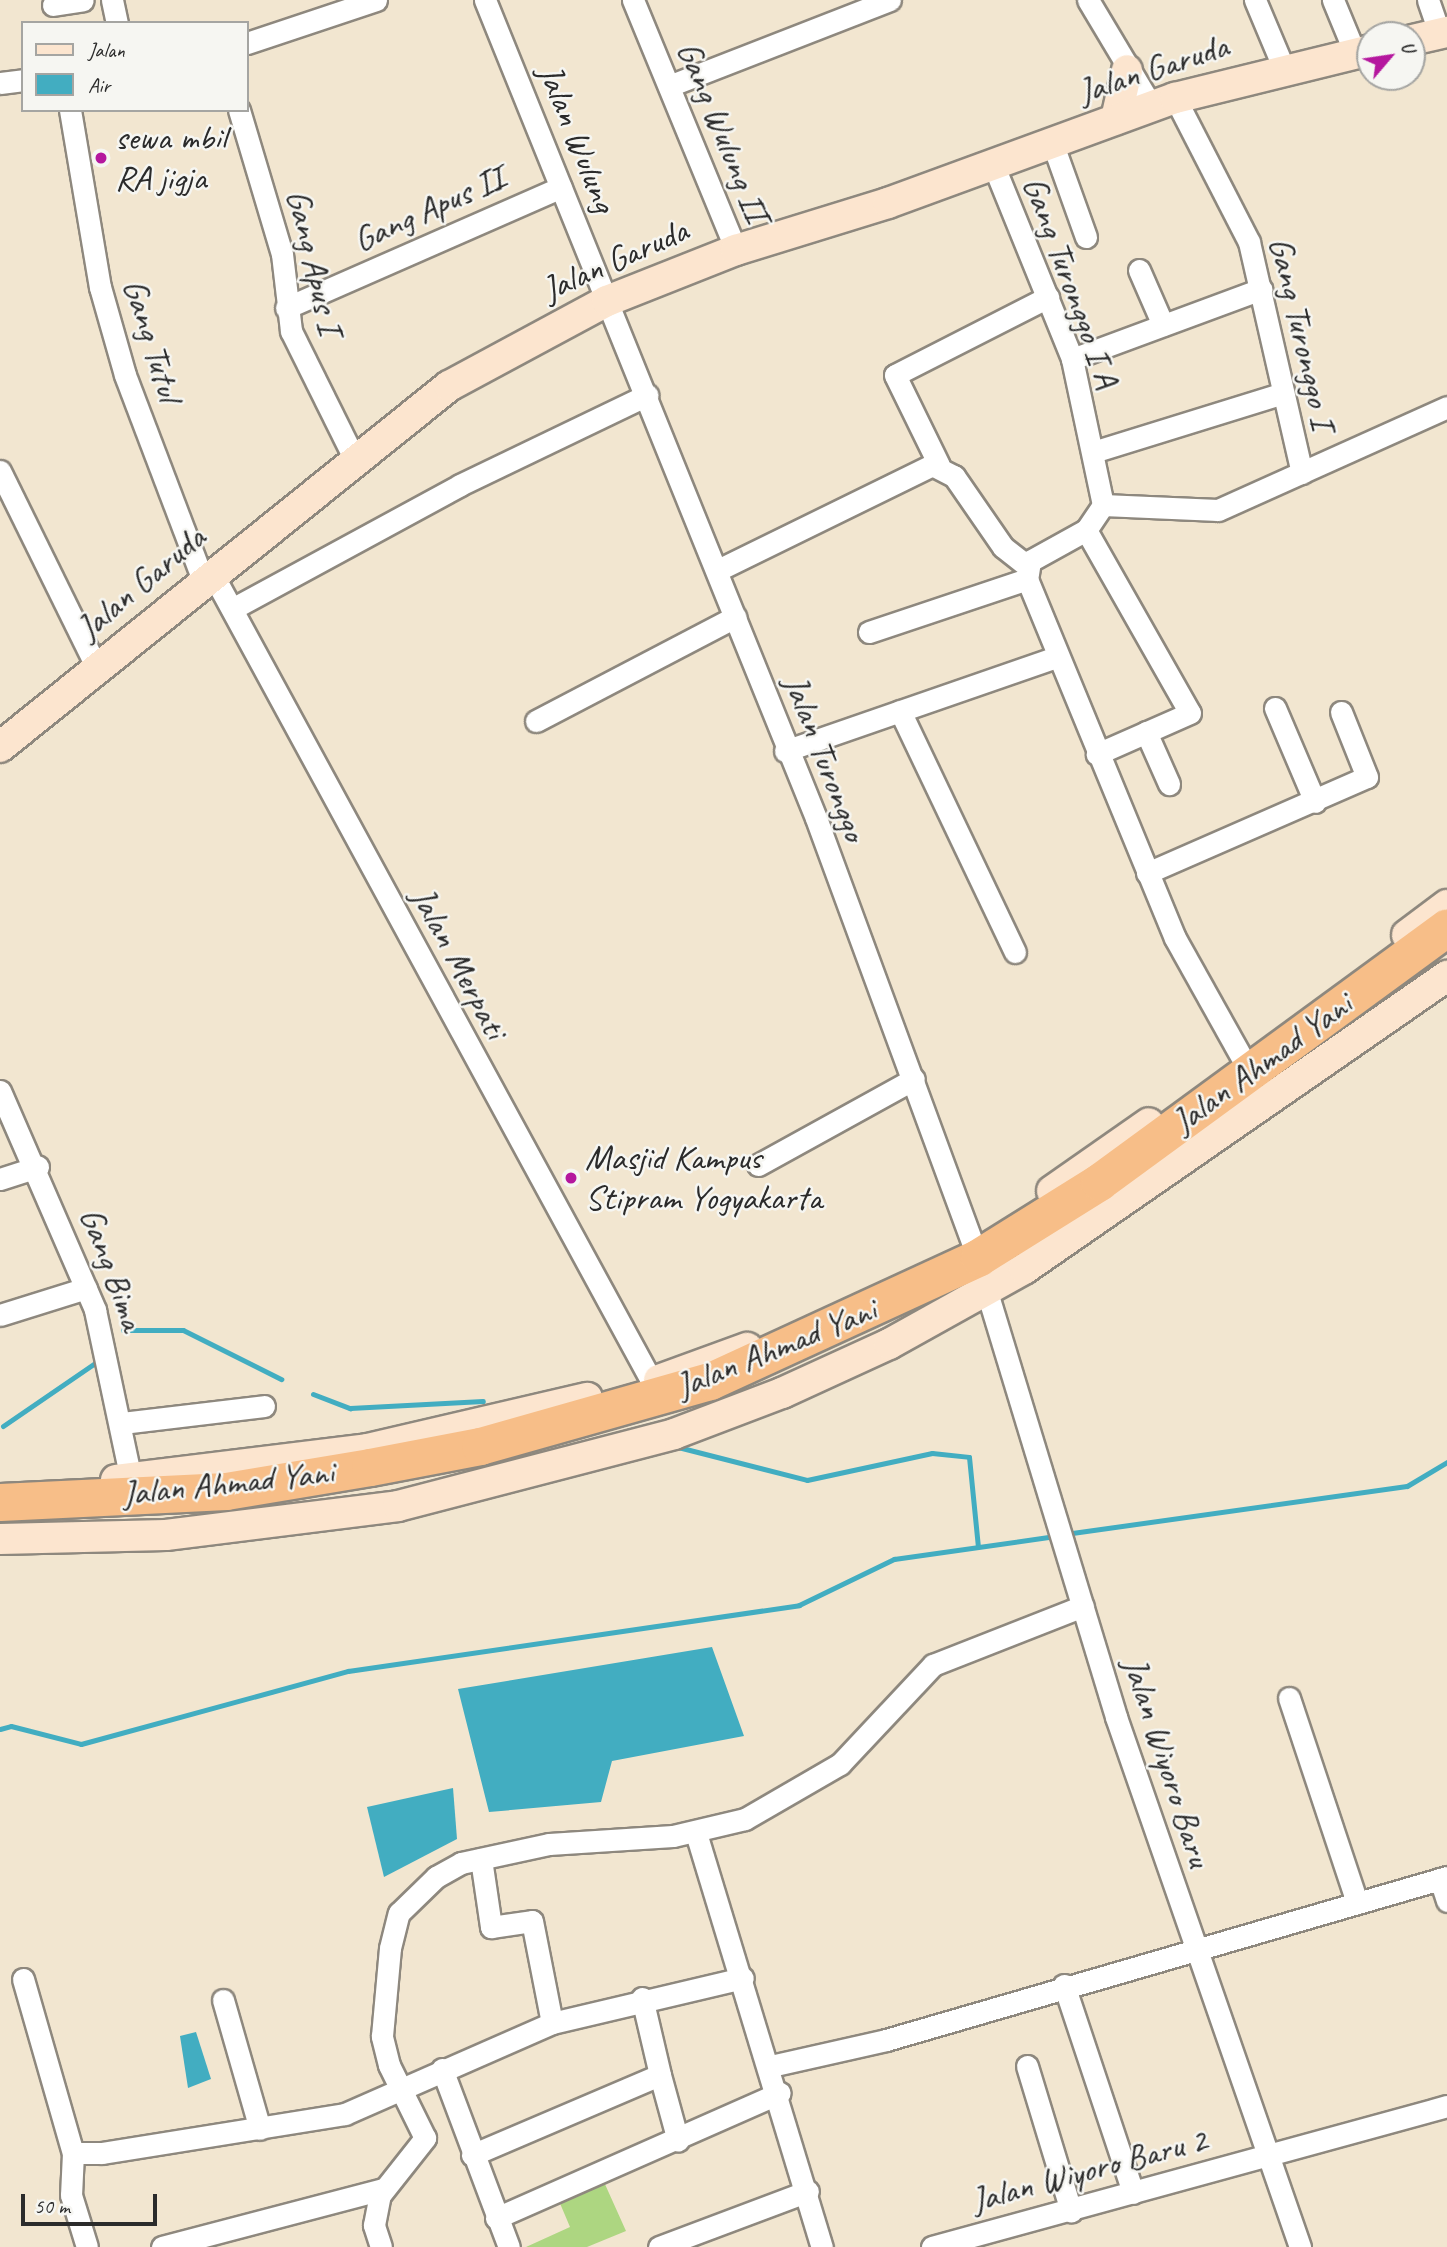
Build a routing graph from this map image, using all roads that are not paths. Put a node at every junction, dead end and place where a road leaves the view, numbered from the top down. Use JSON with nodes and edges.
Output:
{"nodes":[{"id":1,"x":83,"y":0,"type":"edge"},
{"id":2,"x":112,"y":0,"type":"edge"},
{"id":3,"x":376,"y":0,"type":"edge"},
{"id":4,"x":485,"y":0,"type":"edge"},
{"id":5,"x":633,"y":0,"type":"edge"},
{"id":6,"x":890,"y":0,"type":"edge"},
{"id":7,"x":1088,"y":0,"type":"edge"},
{"id":8,"x":1255,"y":0,"type":"edge"},
{"id":9,"x":1333,"y":0,"type":"edge"},
{"id":10,"x":1428,"y":0,"type":"edge"},
{"id":11,"x":53,"y":5,"type":"dead end"},
{"id":12,"x":117,"y":21,"type":"edge"},
{"id":13,"x":1433,"y":36,"type":"edge"},
{"id":14,"x":1356,"y":39,"type":"edge"},
{"id":15,"x":248,"y":43,"type":"edge"},
{"id":16,"x":1356,"y":53,"type":"edge"},
{"id":17,"x":1284,"y":69,"type":"junction"},
{"id":18,"x":1127,"y":70,"type":"junction"},
{"id":19,"x":21,"y":80,"type":"edge"},
{"id":20,"x":0,"y":83,"type":"edge"},
{"id":21,"x":669,"y":86,"type":"junction"},
{"id":22,"x":1163,"y":103,"type":"junction"},
{"id":23,"x":70,"y":112,"type":"edge"},
{"id":24,"x":240,"y":112,"type":"edge"},
{"id":25,"x":1116,"y":119,"type":"junction"},
{"id":26,"x":1052,"y":142,"type":"junction"},
{"id":27,"x":993,"y":164,"type":"junction"},
{"id":28,"x":561,"y":187,"type":"junction"},
{"id":29,"x":1086,"y":237,"type":"dead end"},
{"id":30,"x":736,"y":250,"type":"junction"},
{"id":31,"x":1139,"y":270,"type":"dead end"},
{"id":32,"x":1261,"y":289,"type":"junction"},
{"id":33,"x":1048,"y":298,"type":"junction"},
{"id":34,"x":607,"y":301,"type":"junction"},
{"id":35,"x":286,"y":308,"type":"junction"},
{"id":36,"x":1163,"y":325,"type":"junction"},
{"id":37,"x":1072,"y":359,"type":"junction"},
{"id":38,"x":1280,"y":394,"type":"junction"},
{"id":39,"x":647,"y":395,"type":"junction"},
{"id":40,"x":1447,"y":407,"type":"edge"},
{"id":41,"x":1093,"y":452,"type":"junction"},
{"id":42,"x":355,"y":460,"type":"junction"},
{"id":43,"x":939,"y":465,"type":"junction"},
{"id":44,"x":0,"y":471,"type":"edge"},
{"id":45,"x":1303,"y":473,"type":"junction"},
{"id":46,"x":1103,"y":505,"type":"junction"},
{"id":47,"x":1086,"y":530,"type":"junction"},
{"id":48,"x":718,"y":570,"type":"junction"},
{"id":49,"x":1026,"y":572,"type":"junction"},
{"id":50,"x":207,"y":577,"type":"junction"},
{"id":51,"x":232,"y":608,"type":"junction"},
{"id":52,"x":735,"y":617,"type":"junction"},
{"id":53,"x":869,"y":632,"type":"dead end"},
{"id":54,"x":1056,"y":657,"type":"junction"},
{"id":55,"x":97,"y":668,"type":"junction"},
{"id":56,"x":1275,"y":708,"type":"dead end"},
{"id":57,"x":900,"y":711,"type":"junction"},
{"id":58,"x":1341,"y":712,"type":"dead end"},
{"id":59,"x":536,"y":721,"type":"dead end"},
{"id":60,"x":1146,"y":732,"type":"junction"},
{"id":61,"x":0,"y":747,"type":"edge"},
{"id":62,"x":785,"y":751,"type":"junction"},
{"id":63,"x":1097,"y":754,"type":"junction"},
{"id":64,"x":1169,"y":784,"type":"dead end"},
{"id":65,"x":1314,"y":802,"type":"junction"},
{"id":66,"x":1147,"y":873,"type":"junction"},
{"id":67,"x":1447,"y":905,"type":"edge"},
{"id":68,"x":1447,"y":927,"type":"edge"},
{"id":69,"x":1015,"y":952,"type":"dead end"},
{"id":70,"x":1447,"y":955,"type":"edge"},
{"id":71,"x":1447,"y":976,"type":"edge"},
{"id":72,"x":1241,"y":1056,"type":"junction"},
{"id":73,"x":914,"y":1079,"type":"junction"},
{"id":74,"x":0,"y":1091,"type":"edge"},
{"id":75,"x":758,"y":1165,"type":"dead end"},
{"id":76,"x":38,"y":1167,"type":"junction"},
{"id":77,"x":0,"y":1179,"type":"edge"},
{"id":78,"x":1135,"y":1185,"type":"junction"},
{"id":79,"x":972,"y":1242,"type":"junction"},
{"id":80,"x":86,"y":1288,"type":"junction"},
{"id":81,"x":987,"y":1292,"type":"junction"},
{"id":82,"x":0,"y":1315,"type":"edge"},
{"id":83,"x":652,"y":1382,"type":"junction"},
{"id":84,"x":264,"y":1406,"type":"dead end"},
{"id":85,"x":122,"y":1423,"type":"junction"},
{"id":86,"x":131,"y":1479,"type":"junction"},
{"id":87,"x":0,"y":1485,"type":"edge"},
{"id":88,"x":0,"y":1502,"type":"edge"},
{"id":89,"x":0,"y":1523,"type":"edge"},
{"id":90,"x":0,"y":1539,"type":"edge"},
{"id":91,"x":1083,"y":1606,"type":"junction"},
{"id":92,"x":1289,"y":1698,"type":"dead end"},
{"id":93,"x":696,"y":1833,"type":"junction"},
{"id":94,"x":481,"y":1859,"type":"junction"},
{"id":95,"x":1443,"y":1878,"type":"edge"},
{"id":96,"x":1447,"y":1901,"type":"edge"},
{"id":97,"x":1357,"y":1903,"type":"junction"},
{"id":98,"x":1194,"y":1953,"type":"junction"},
{"id":99,"x":743,"y":1978,"type":"junction"},
{"id":100,"x":23,"y":1979,"type":"dead end"},
{"id":101,"x":1064,"y":1985,"type":"junction"},
{"id":102,"x":642,"y":1998,"type":"junction"},
{"id":103,"x":223,"y":2000,"type":"dead end"},
{"id":104,"x":552,"y":2023,"type":"junction"},
{"id":105,"x":771,"y":2066,"type":"junction"},
{"id":106,"x":1027,"y":2066,"type":"dead end"},
{"id":107,"x":442,"y":2069,"type":"junction"},
{"id":108,"x":660,"y":2075,"type":"junction"},
{"id":109,"x":399,"y":2088,"type":"junction"},
{"id":110,"x":780,"y":2093,"type":"junction"},
{"id":111,"x":1447,"y":2106,"type":"edge"},
{"id":112,"x":260,"y":2129,"type":"junction"},
{"id":113,"x":678,"y":2141,"type":"junction"},
{"id":114,"x":73,"y":2153,"type":"junction"},
{"id":115,"x":472,"y":2155,"type":"junction"},
{"id":116,"x":1265,"y":2156,"type":"junction"},
{"id":117,"x":383,"y":2189,"type":"junction"},
{"id":118,"x":808,"y":2191,"type":"junction"},
{"id":119,"x":1133,"y":2193,"type":"junction"},
{"id":120,"x":1071,"y":2211,"type":"junction"},
{"id":121,"x":496,"y":2217,"type":"junction"},
{"id":122,"x":87,"y":2247,"type":"edge"},
{"id":123,"x":162,"y":2247,"type":"edge"},
{"id":124,"x":381,"y":2247,"type":"edge"},
{"id":125,"x":509,"y":2247,"type":"edge"},
{"id":126,"x":659,"y":2247,"type":"edge"},
{"id":127,"x":822,"y":2247,"type":"edge"},
{"id":128,"x":932,"y":2247,"type":"edge"},
{"id":129,"x":1300,"y":2247,"type":"edge"}],
"edges":[{"from":1,"to":11,"type":"street"},
{"from":2,"to":12,"type":"street"},
{"from":3,"to":15,"type":"street"},
{"from":4,"to":28,"type":"street","name":"Jalan Wulung"},
{"from":5,"to":21,"type":"street","name":"Gang Wulung II"},
{"from":6,"to":21,"type":"street"},
{"from":7,"to":18,"type":"street","name":"Gang Turonggo I"},
{"from":8,"to":17,"type":"street"},
{"from":9,"to":14,"type":"street"},
{"from":10,"to":13,"type":"street"},
{"from":16,"to":17,"type":"street","name":"Jalan Garuda"},
{"from":17,"to":22,"type":"street","name":"Jalan Garuda"},
{"from":18,"to":22,"type":"street","name":"Gang Turonggo I"},
{"from":18,"to":25,"type":"street"},
{"from":19,"to":20,"type":"street"},
{"from":21,"to":30,"type":"street","name":"Gang Wulung II"},
{"from":22,"to":25,"type":"street","name":"Jalan Garuda"},
{"from":22,"to":32,"type":"street","name":"Gang Turonggo I"},
{"from":23,"to":50,"type":"street","name":"Gang Tutul"},
{"from":24,"to":35,"type":"street","name":"Gang Apus I"},
{"from":25,"to":26,"type":"street","name":"Jalan Garuda"},
{"from":26,"to":27,"type":"street","name":"Jalan Garuda"},
{"from":26,"to":29,"type":"street"},
{"from":27,"to":30,"type":"street","name":"Jalan Garuda"},
{"from":27,"to":33,"type":"street","name":"Gang Turonggo I A"},
{"from":28,"to":34,"type":"street","name":"Jalan Wulung"},
{"from":28,"to":35,"type":"street","name":"Gang Apus II"},
{"from":30,"to":34,"type":"street","name":"Jalan Garuda"},
{"from":31,"to":36,"type":"street"},
{"from":32,"to":36,"type":"street"},
{"from":32,"to":38,"type":"street","name":"Gang Turonggo I"},
{"from":33,"to":37,"type":"street","name":"Gang Turonggo I A"},
{"from":33,"to":43,"type":"street"},
{"from":34,"to":39,"type":"street","name":"Jalan Turonggo"},
{"from":34,"to":42,"type":"street","name":"Jalan Garuda"},
{"from":35,"to":42,"type":"street","name":"Gang Apus I"},
{"from":36,"to":37,"type":"street"},
{"from":37,"to":41,"type":"street","name":"Gang Turonggo I A"},
{"from":38,"to":41,"type":"street"},
{"from":38,"to":45,"type":"street","name":"Gang Turonggo I"},
{"from":39,"to":48,"type":"street","name":"Jalan Turonggo"},
{"from":39,"to":51,"type":"street"},
{"from":40,"to":45,"type":"street"},
{"from":41,"to":46,"type":"street","name":"Gang Turonggo I A"},
{"from":42,"to":50,"type":"street","name":"Jalan Garuda"},
{"from":43,"to":48,"type":"street"},
{"from":43,"to":49,"type":"street"},
{"from":44,"to":55,"type":"street"},
{"from":45,"to":46,"type":"street"},
{"from":46,"to":47,"type":"street"},
{"from":47,"to":49,"type":"street"},
{"from":47,"to":60,"type":"street"},
{"from":48,"to":52,"type":"street","name":"Jalan Turonggo"},
{"from":49,"to":53,"type":"street"},
{"from":49,"to":54,"type":"street"},
{"from":50,"to":51,"type":"street","name":"Jalan Merpati"},
{"from":50,"to":55,"type":"street","name":"Jalan Garuda"},
{"from":51,"to":83,"type":"street","name":"Jalan Merpati"},
{"from":52,"to":59,"type":"street"},
{"from":52,"to":62,"type":"street","name":"Jalan Turonggo"},
{"from":54,"to":57,"type":"street"},
{"from":54,"to":63,"type":"street"},
{"from":55,"to":61,"type":"street","name":"Jalan Garuda"},
{"from":56,"to":65,"type":"street"},
{"from":57,"to":62,"type":"street"},
{"from":57,"to":69,"type":"street"},
{"from":58,"to":65,"type":"street"},
{"from":60,"to":63,"type":"street"},
{"from":60,"to":64,"type":"street"},
{"from":62,"to":73,"type":"street","name":"Jalan Turonggo"},
{"from":63,"to":66,"type":"street"},
{"from":65,"to":66,"type":"street"},
{"from":66,"to":72,"type":"street"},
{"from":67,"to":72,"type":"street"},
{"from":68,"to":88,"type":"highway","name":"Jalan Ahmad Yani"},
{"from":70,"to":78,"type":"highway","name":"Jalan Ahmad Yani"},
{"from":71,"to":78,"type":"street"},
{"from":72,"to":79,"type":"street"},
{"from":73,"to":75,"type":"street"},
{"from":73,"to":79,"type":"street","name":"Jalan Turonggo"},
{"from":74,"to":76,"type":"street","name":"Gang Bima"},
{"from":76,"to":77,"type":"street"},
{"from":76,"to":80,"type":"street","name":"Gang Bima"},
{"from":78,"to":81,"type":"street"},
{"from":78,"to":89,"type":"highway","name":"Jalan Ahmad Yani"},
{"from":79,"to":83,"type":"street"},
{"from":80,"to":82,"type":"street"},
{"from":80,"to":85,"type":"street","name":"Gang Bima"},
{"from":81,"to":90,"type":"street"},
{"from":81,"to":91,"type":"street","name":"Jalan Wiyoro Baru"},
{"from":83,"to":86,"type":"street"},
{"from":84,"to":85,"type":"street"},
{"from":85,"to":86,"type":"street","name":"Gang Bima"},
{"from":86,"to":87,"type":"street"},
{"from":91,"to":93,"type":"street"},
{"from":91,"to":98,"type":"street","name":"Jalan Wiyoro Baru"},
{"from":92,"to":97,"type":"street"},
{"from":93,"to":94,"type":"street"},
{"from":93,"to":99,"type":"street"},
{"from":94,"to":104,"type":"street"},
{"from":94,"to":109,"type":"street"},
{"from":95,"to":96,"type":"street"},
{"from":95,"to":97,"type":"street"},
{"from":97,"to":98,"type":"street"},
{"from":98,"to":101,"type":"street"},
{"from":98,"to":116,"type":"street","name":"Jalan Wiyoro Baru"},
{"from":99,"to":102,"type":"street"},
{"from":99,"to":105,"type":"street"},
{"from":100,"to":114,"type":"street"},
{"from":101,"to":105,"type":"street"},
{"from":101,"to":119,"type":"street"},
{"from":102,"to":104,"type":"street"},
{"from":102,"to":108,"type":"street"},
{"from":103,"to":112,"type":"street"},
{"from":104,"to":107,"type":"street"},
{"from":105,"to":110,"type":"street"},
{"from":106,"to":120,"type":"street"},
{"from":107,"to":109,"type":"street"},
{"from":107,"to":115,"type":"street"},
{"from":108,"to":113,"type":"street"},
{"from":108,"to":115,"type":"street"},
{"from":109,"to":112,"type":"street"},
{"from":109,"to":117,"type":"street"},
{"from":110,"to":113,"type":"street"},
{"from":110,"to":118,"type":"street"},
{"from":111,"to":116,"type":"street","name":"Jalan Wiyoro Baru 2"},
{"from":112,"to":114,"type":"street"},
{"from":113,"to":121,"type":"street"},
{"from":114,"to":122,"type":"street"},
{"from":115,"to":121,"type":"street"},
{"from":116,"to":119,"type":"street","name":"Jalan Wiyoro Baru 2"},
{"from":116,"to":129,"type":"street","name":"Jalan Wiyoro Baru"},
{"from":117,"to":123,"type":"street"},
{"from":117,"to":124,"type":"street"},
{"from":118,"to":126,"type":"street"},
{"from":118,"to":127,"type":"street"},
{"from":119,"to":120,"type":"street","name":"Jalan Wiyoro Baru 2"},
{"from":120,"to":128,"type":"street","name":"Jalan Wiyoro Baru 2"},
{"from":121,"to":125,"type":"street"}]}
